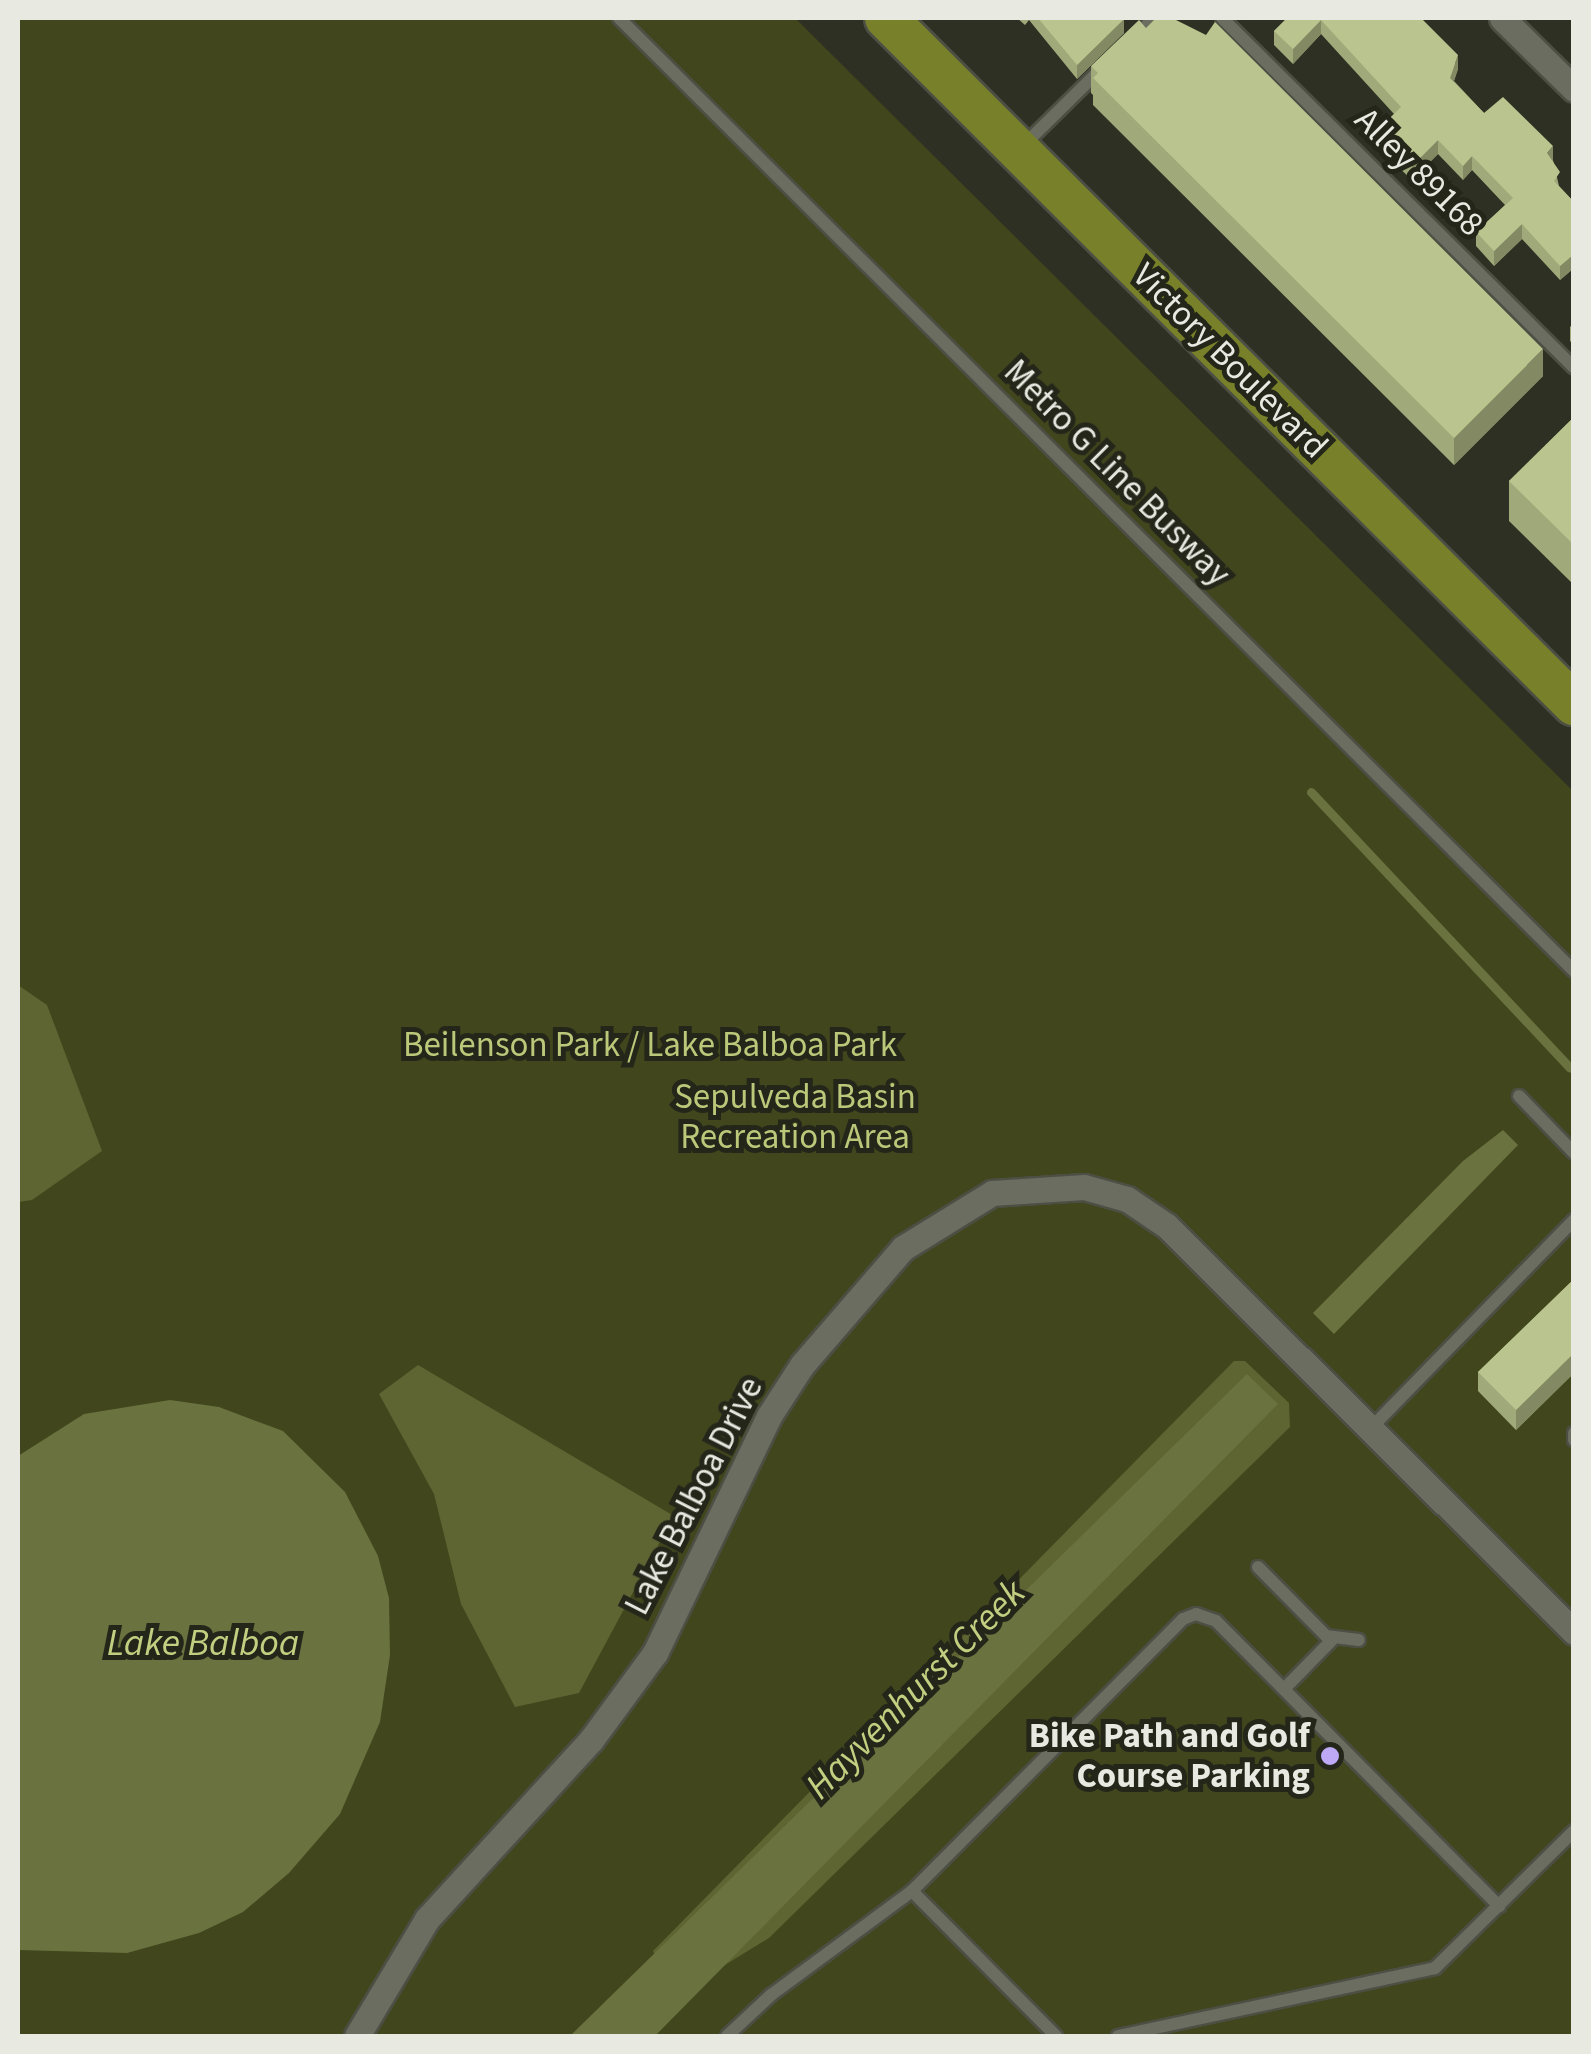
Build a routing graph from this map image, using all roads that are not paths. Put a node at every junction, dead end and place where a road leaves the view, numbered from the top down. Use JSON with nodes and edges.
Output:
{"nodes":[{"id":1,"x":618,"y":18,"type":"edge"},
{"id":2,"x":886,"y":18,"type":"edge"},
{"id":3,"x":1154,"y":18,"type":"edge"},
{"id":4,"x":1222,"y":18,"type":"edge"},
{"id":5,"x":1502,"y":18,"type":"edge"},
{"id":6,"x":1574,"y":89,"type":"edge"},
{"id":7,"x":1018,"y":150,"type":"junction"},
{"id":8,"x":1574,"y":368,"type":"edge"},
{"id":9,"x":1574,"y":704,"type":"edge"},
{"id":10,"x":1574,"y":971,"type":"edge"},
{"id":11,"x":1519,"y":1096,"type":"dead end"},
{"id":12,"x":1574,"y":1152,"type":"edge"},
{"id":13,"x":1574,"y":1220,"type":"edge"},
{"id":14,"x":1568,"y":1236,"type":"edge"},
{"id":15,"x":1372,"y":1428,"type":"junction"},
{"id":16,"x":1258,"y":1567,"type":"dead end"},
{"id":17,"x":1572,"y":1629,"type":"edge"},
{"id":18,"x":1333,"y":1639,"type":"junction"},
{"id":19,"x":1359,"y":1640,"type":"dead end"},
{"id":20,"x":1284,"y":1689,"type":"junction"},
{"id":21,"x":1574,"y":1832,"type":"edge"},
{"id":22,"x":912,"y":1891,"type":"junction"},
{"id":23,"x":1499,"y":1906,"type":"junction"},
{"id":24,"x":357,"y":2036,"type":"edge"},
{"id":25,"x":727,"y":2036,"type":"edge"},
{"id":26,"x":1056,"y":2036,"type":"edge"},
{"id":27,"x":1118,"y":2036,"type":"edge"}],
"edges":[{"from":1,"to":10,"type":"lane","name":"Metro G Line Busway"},
{"from":2,"to":7,"type":"main road","name":"Victory Boulevard"},
{"from":3,"to":7,"type":"lane"},
{"from":4,"to":8,"type":"lane","name":"Alley 89168"},
{"from":5,"to":6,"type":"street"},
{"from":7,"to":9,"type":"main road","name":"Victory Boulevard"},
{"from":11,"to":12,"type":"lane"},
{"from":13,"to":14,"type":"lane"},
{"from":14,"to":15,"type":"lane"},
{"from":15,"to":17,"type":"street","name":"Lake Balboa Drive"},
{"from":15,"to":24,"type":"street","name":"Lake Balboa Drive"},
{"from":16,"to":18,"type":"lane"},
{"from":18,"to":19,"type":"lane"},
{"from":18,"to":20,"type":"lane"},
{"from":20,"to":22,"type":"lane"},
{"from":20,"to":23,"type":"lane"},
{"from":21,"to":23,"type":"lane"},
{"from":22,"to":25,"type":"lane"},
{"from":22,"to":26,"type":"lane"},
{"from":23,"to":27,"type":"lane"}]}
